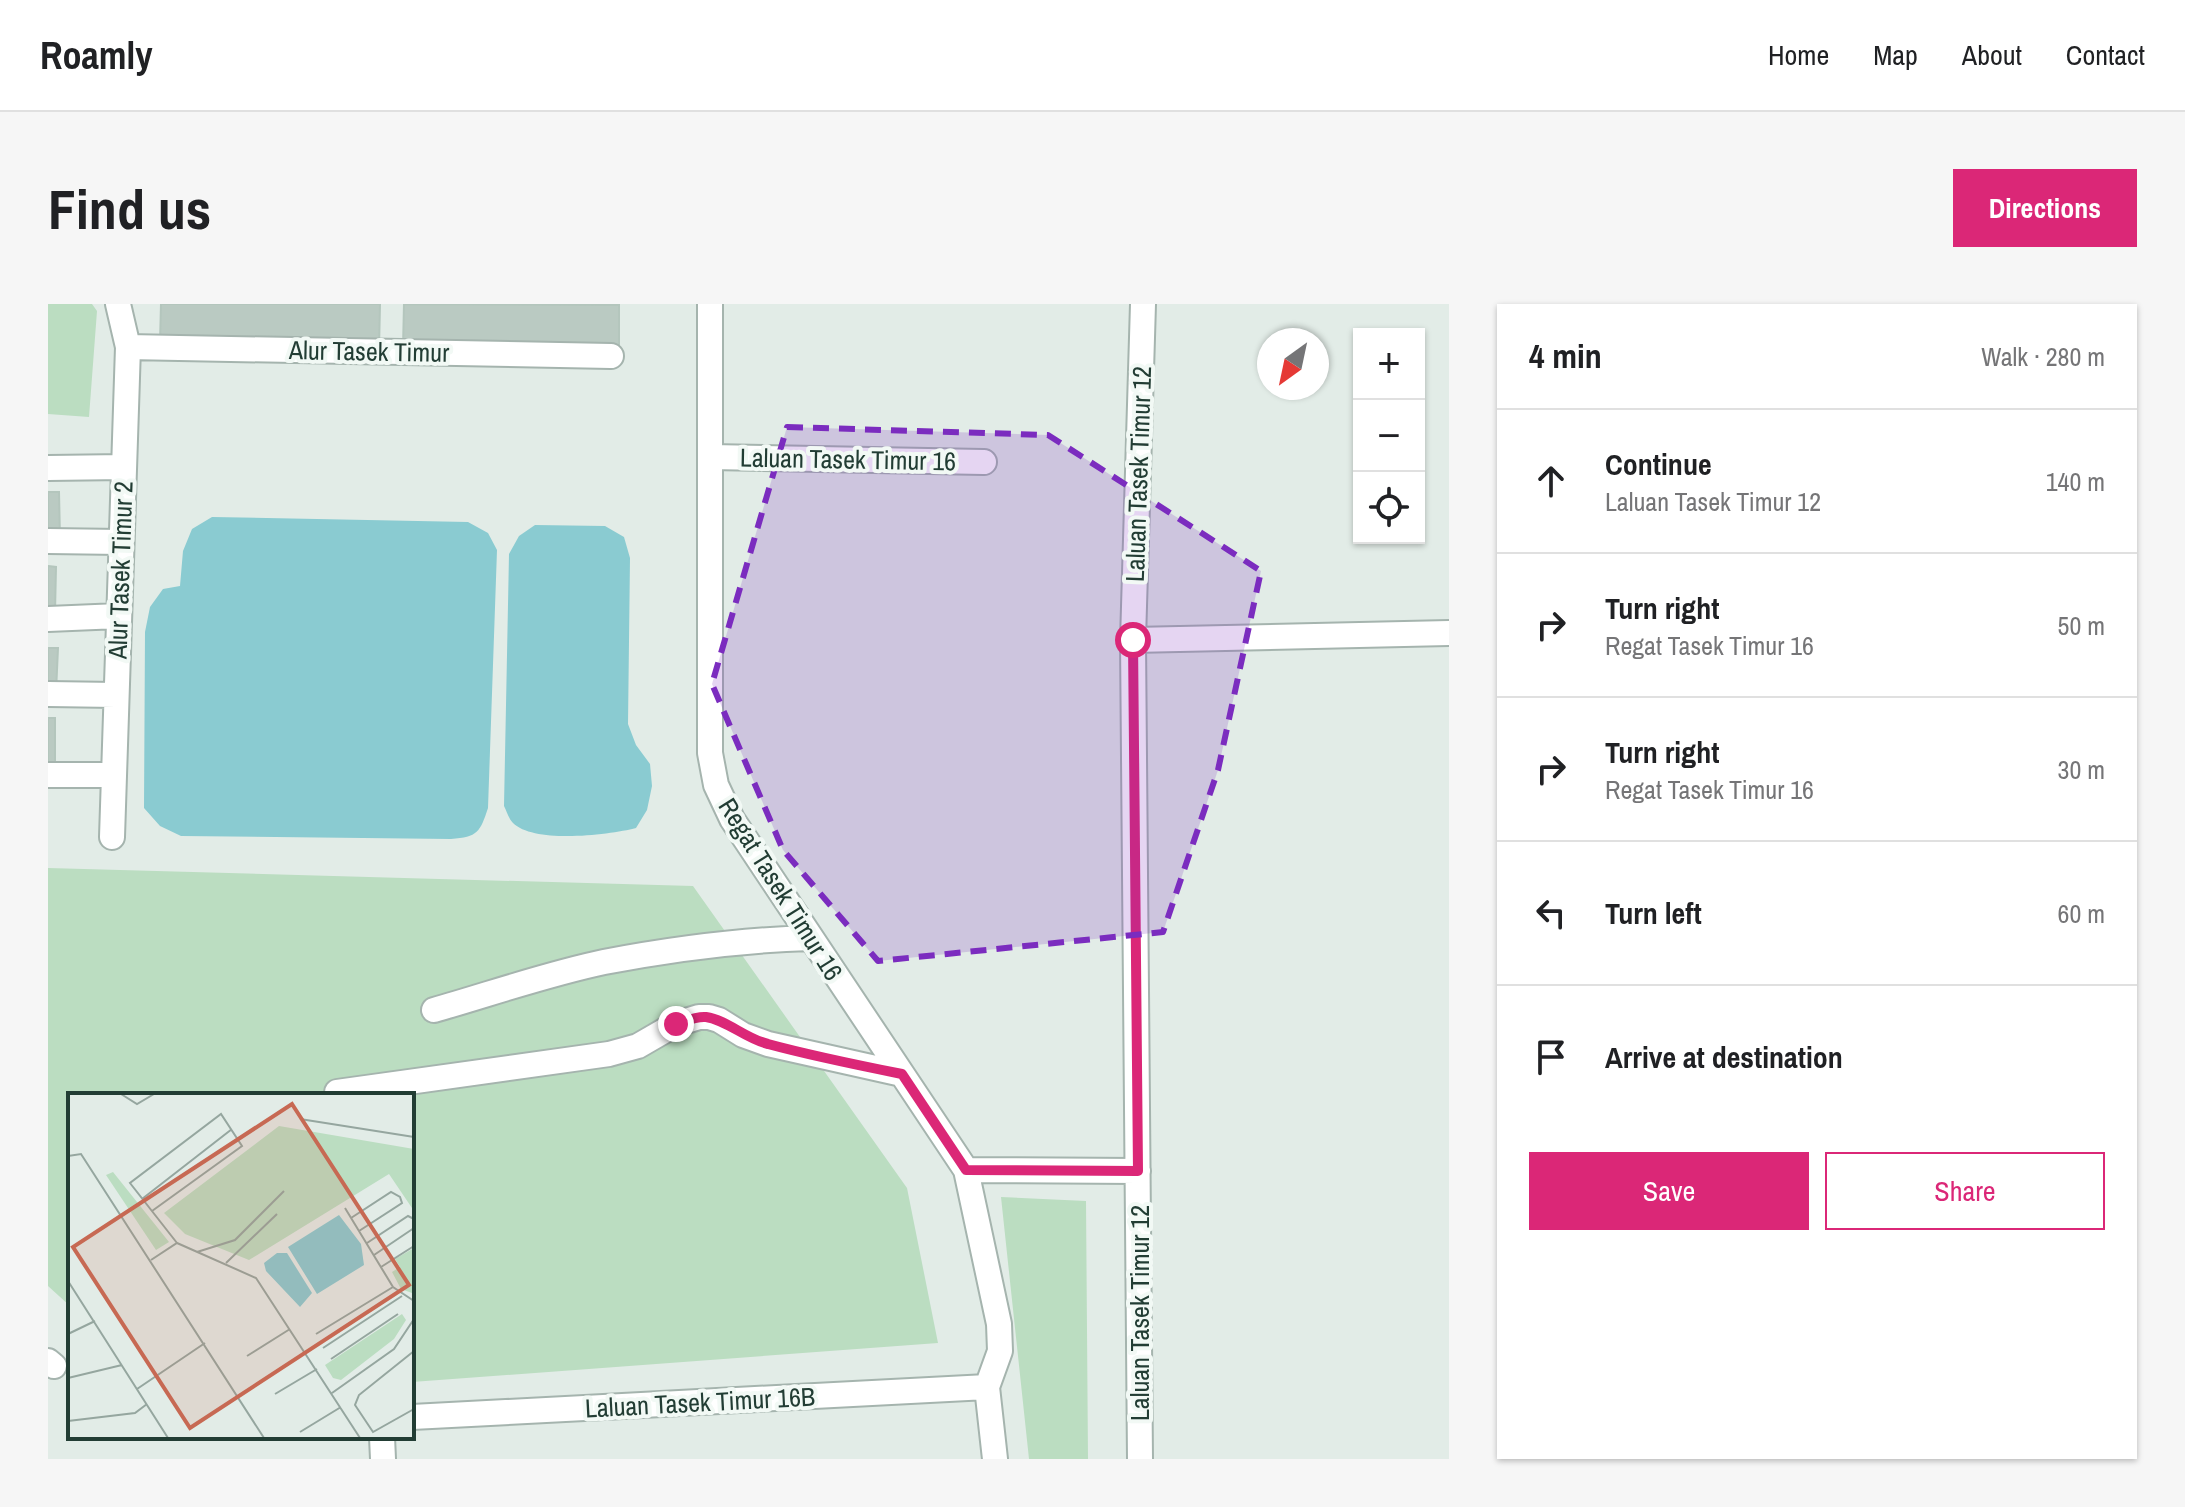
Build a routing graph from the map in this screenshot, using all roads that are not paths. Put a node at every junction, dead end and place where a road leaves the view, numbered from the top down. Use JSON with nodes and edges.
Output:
{"nodes":[{"id":1,"x":118,"y":304,"type":"edge"},
{"id":2,"x":710,"y":304,"type":"edge"},
{"id":3,"x":1143,"y":304,"type":"edge"},
{"id":4,"x":128,"y":347,"type":"junction"},
{"id":5,"x":611,"y":356,"type":"dead end"},
{"id":6,"x":711,"y":457,"type":"junction"},
{"id":7,"x":984,"y":462,"type":"dead end"},
{"id":8,"x":124,"y":467,"type":"junction"},
{"id":9,"x":48,"y":468,"type":"edge"},
{"id":10,"x":48,"y":541,"type":"edge"},
{"id":11,"x":121,"y":542,"type":"junction"},
{"id":12,"x":119,"y":616,"type":"junction"},
{"id":13,"x":48,"y":619,"type":"edge"},
{"id":14,"x":1449,"y":633,"type":"edge"},
{"id":15,"x":1133,"y":640,"type":"junction"},
{"id":16,"x":48,"y":694,"type":"edge"},
{"id":17,"x":116,"y":695,"type":"junction"},
{"id":18,"x":48,"y":775,"type":"edge"},
{"id":19,"x":114,"y":775,"type":"junction"},
{"id":20,"x":112,"y":837,"type":"dead end"},
{"id":21,"x":810,"y":938,"type":"junction"},
{"id":22,"x":434,"y":1010,"type":"dead end"},
{"id":23,"x":902,"y":1074,"type":"junction"},
{"id":24,"x":337,"y":1092,"type":"dead end"},
{"id":25,"x":966,"y":1170,"type":"junction"},
{"id":26,"x":1138,"y":1171,"type":"junction"},
{"id":27,"x":987,"y":1387,"type":"junction"},
{"id":28,"x":414,"y":1417,"type":"edge"},
{"id":29,"x":382,"y":1439,"type":"edge"},
{"id":30,"x":383,"y":1459,"type":"edge"},
{"id":31,"x":995,"y":1459,"type":"edge"},
{"id":32,"x":1140,"y":1459,"type":"edge"}],
"edges":[{"from":1,"to":4,"type":"street","name":"Alur Tasek Timur 2"},
{"from":2,"to":6,"type":"street","name":"Regat Tasek Timur 16"},
{"from":3,"to":15,"type":"street","name":"Laluan Tasek Timur 12"},
{"from":4,"to":5,"type":"street","name":"Alur Tasek Timur"},
{"from":4,"to":8,"type":"street","name":"Alur Tasek Timur 2"},
{"from":6,"to":7,"type":"street","name":"Laluan Tasek Timur 16"},
{"from":6,"to":21,"type":"street","name":"Regat Tasek Timur 16"},
{"from":8,"to":9,"type":"street"},
{"from":8,"to":11,"type":"street","name":"Alur Tasek Timur 2"},
{"from":10,"to":11,"type":"street"},
{"from":11,"to":12,"type":"street","name":"Alur Tasek Timur 2"},
{"from":12,"to":13,"type":"street"},
{"from":12,"to":17,"type":"street","name":"Alur Tasek Timur 2"},
{"from":14,"to":15,"type":"street"},
{"from":15,"to":26,"type":"street","name":"Laluan Tasek Timur 12"},
{"from":16,"to":17,"type":"street"},
{"from":17,"to":19,"type":"street","name":"Alur Tasek Timur 2"},
{"from":18,"to":19,"type":"street"},
{"from":19,"to":20,"type":"street","name":"Alur Tasek Timur 2"},
{"from":21,"to":22,"type":"street"},
{"from":21,"to":23,"type":"street","name":"Regat Tasek Timur 16"},
{"from":23,"to":24,"type":"street"},
{"from":23,"to":25,"type":"street","name":"Regat Tasek Timur 16"},
{"from":25,"to":26,"type":"street"},
{"from":25,"to":27,"type":"street"},
{"from":26,"to":32,"type":"street","name":"Laluan Tasek Timur 12"},
{"from":27,"to":28,"type":"street","name":"Laluan Tasek Timur 16B"},
{"from":27,"to":31,"type":"street"},
{"from":29,"to":30,"type":"street"}]}
